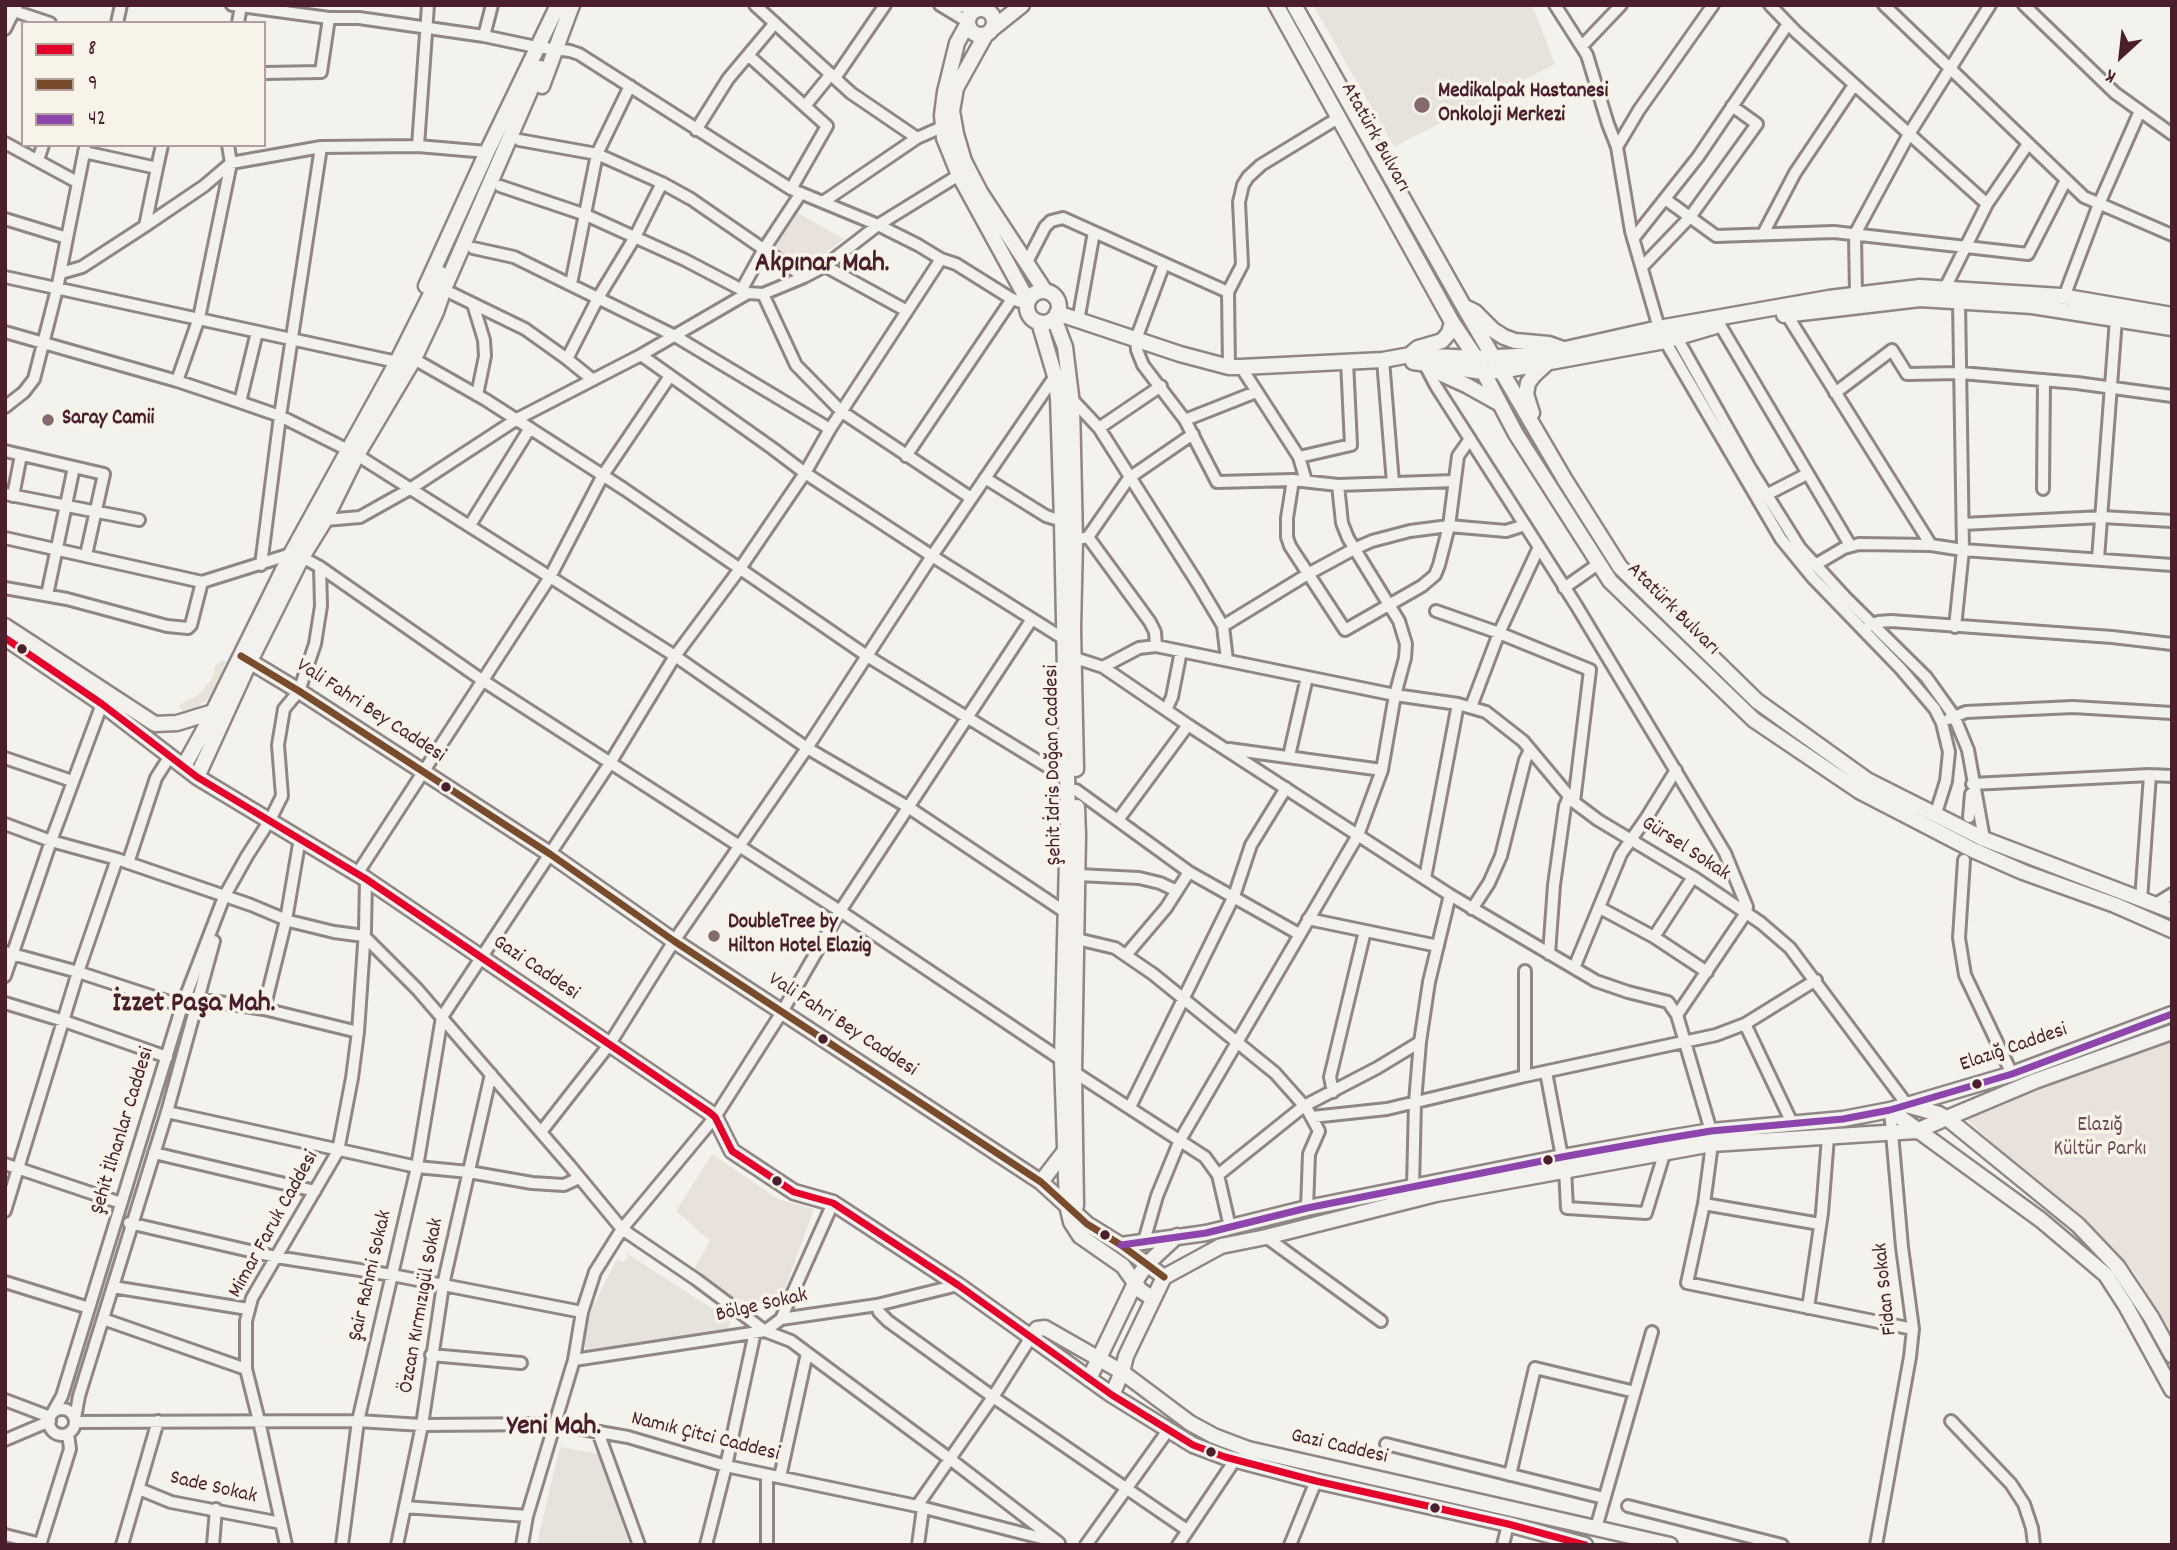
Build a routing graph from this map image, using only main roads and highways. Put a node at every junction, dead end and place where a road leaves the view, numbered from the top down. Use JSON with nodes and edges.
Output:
{"nodes":[{"id":1,"x":558,"y":5,"type":"edge"},
{"id":2,"x":572,"y":5,"type":"edge"},
{"id":3,"x":1022,"y":5,"type":"edge"},
{"id":4,"x":1294,"y":5,"type":"edge"},
{"id":5,"x":1275,"y":7,"type":"edge"},
{"id":6,"x":985,"y":8,"type":"edge"},
{"id":7,"x":968,"y":23,"type":"junction"},
{"id":8,"x":989,"y":32,"type":"junction"},
{"id":9,"x":1045,"y":291,"type":"junction"},
{"id":10,"x":1028,"y":302,"type":"junction"},
{"id":11,"x":1464,"y":307,"type":"junction"},
{"id":12,"x":436,"y":312,"type":"junction"},
{"id":13,"x":2172,"y":315,"type":"edge"},
{"id":14,"x":419,"y":316,"type":"junction"},
{"id":15,"x":1056,"y":316,"type":"junction"},
{"id":16,"x":1039,"y":322,"type":"junction"},
{"id":17,"x":1452,"y":323,"type":"junction"},
{"id":18,"x":2172,"y":328,"type":"edge"},
{"id":19,"x":1667,"y":336,"type":"junction"},
{"id":20,"x":1564,"y":350,"type":"junction"},
{"id":21,"x":1407,"y":356,"type":"junction"},
{"id":22,"x":1476,"y":358,"type":"junction"},
{"id":23,"x":1494,"y":358,"type":"junction"},
{"id":24,"x":1547,"y":363,"type":"junction"},
{"id":25,"x":1428,"y":365,"type":"junction"},
{"id":26,"x":1501,"y":371,"type":"junction"},
{"id":27,"x":1483,"y":372,"type":"junction"},
{"id":28,"x":1500,"y":404,"type":"junction"},
{"id":29,"x":1531,"y":421,"type":"junction"},
{"id":30,"x":353,"y":452,"type":"junction"},
{"id":31,"x":6,"y":635,"type":"edge"},
{"id":32,"x":245,"y":659,"type":"junction"},
{"id":33,"x":212,"y":712,"type":"junction"},
{"id":34,"x":184,"y":766,"type":"junction"},
{"id":35,"x":197,"y":776,"type":"junction"},
{"id":36,"x":2172,"y":911,"type":"edge"},
{"id":37,"x":2172,"y":930,"type":"edge"},
{"id":38,"x":2172,"y":1014,"type":"edge"},
{"id":39,"x":2172,"y":1032,"type":"edge"},
{"id":40,"x":1908,"y":1106,"type":"junction"},
{"id":41,"x":1890,"y":1110,"type":"junction"},
{"id":42,"x":1948,"y":1119,"type":"junction"},
{"id":43,"x":1916,"y":1131,"type":"junction"},
{"id":44,"x":1711,"y":1138,"type":"junction"},
{"id":45,"x":1064,"y":1152,"type":"junction"},
{"id":46,"x":1563,"y":1163,"type":"junction"},
{"id":47,"x":1041,"y":1182,"type":"junction"},
{"id":48,"x":1071,"y":1210,"type":"junction"},
{"id":49,"x":1177,"y":1236,"type":"junction"},
{"id":50,"x":1121,"y":1245,"type":"junction"},
{"id":51,"x":1147,"y":1264,"type":"junction"},
{"id":52,"x":1164,"y":1277,"type":"junction"},
{"id":53,"x":1135,"y":1283,"type":"junction"},
{"id":54,"x":1152,"y":1298,"type":"junction"},
{"id":55,"x":1031,"y":1337,"type":"junction"},
{"id":56,"x":2172,"y":1355,"type":"edge"},
{"id":57,"x":1098,"y":1359,"type":"junction"},
{"id":58,"x":1122,"y":1372,"type":"junction"},
{"id":59,"x":1089,"y":1379,"type":"junction"},
{"id":60,"x":2172,"y":1390,"type":"edge"},
{"id":61,"x":1112,"y":1395,"type":"junction"},
{"id":62,"x":1585,"y":1545,"type":"edge"},
{"id":63,"x":1670,"y":1545,"type":"edge"}],
"edges":[{"from":1,"to":14,"type":"main road"},
{"from":2,"to":12,"type":"main road"},
{"from":3,"to":8,"type":"main road"},
{"from":4,"to":11,"type":"main road","name":"Atatürk Bulvarı"},
{"from":5,"to":17,"type":"main road","name":"Atatürk Bulvarı"},
{"from":6,"to":7,"type":"main road"},
{"from":6,"to":8,"type":"main road"},
{"from":7,"to":8,"type":"main road"},
{"from":7,"to":10,"type":"main road"},
{"from":8,"to":9,"type":"main road"},
{"from":9,"to":10,"type":"main road"},
{"from":9,"to":15,"type":"main road"},
{"from":10,"to":16,"type":"main road"},
{"from":11,"to":20,"type":"main road"},
{"from":11,"to":23,"type":"main road","name":"Atatürk Bulvarı"},
{"from":12,"to":14,"type":"main road"},
{"from":12,"to":30,"type":"main road"},
{"from":13,"to":19,"type":"main road"},
{"from":14,"to":30,"type":"main road"},
{"from":15,"to":16,"type":"main road"},
{"from":15,"to":21,"type":"main road"},
{"from":15,"to":48,"type":"main road","name":"Şehit İdris Doğan Caddesi"},
{"from":16,"to":45,"type":"main road","name":"Şehit İdris Doğan Caddesi"},
{"from":17,"to":21,"type":"main road"},
{"from":17,"to":22,"type":"main road","name":"Atatürk Bulvarı"},
{"from":18,"to":19,"type":"main road"},
{"from":19,"to":20,"type":"main road"},
{"from":19,"to":24,"type":"main road"},
{"from":20,"to":23,"type":"main road"},
{"from":21,"to":22,"type":"main road"},
{"from":21,"to":25,"type":"main road"},
{"from":22,"to":23,"type":"main road"},
{"from":22,"to":27,"type":"main road","name":"Atatürk Bulvarı"},
{"from":23,"to":26,"type":"main road","name":"Atatürk Bulvarı"},
{"from":24,"to":26,"type":"main road"},
{"from":24,"to":29,"type":"main road"},
{"from":25,"to":27,"type":"main road"},
{"from":25,"to":28,"type":"main road"},
{"from":26,"to":27,"type":"main road"},
{"from":26,"to":29,"type":"main road","name":"Atatürk Bulvarı"},
{"from":27,"to":28,"type":"main road","name":"Atatürk Bulvarı"},
{"from":28,"to":37,"type":"main road","name":"Atatürk Bulvarı"},
{"from":29,"to":36,"type":"main road","name":"Atatürk Bulvarı"},
{"from":30,"to":32,"type":"main road"},
{"from":31,"to":33,"type":"main road"},
{"from":31,"to":34,"type":"main road","name":"Gazi Caddesi"},
{"from":32,"to":33,"type":"main road"},
{"from":32,"to":35,"type":"main road"},
{"from":32,"to":47,"type":"main road","name":"Vali Fahri Bey Caddesi"},
{"from":33,"to":34,"type":"main road"},
{"from":34,"to":35,"type":"main road","name":"Gazi Caddesi"},
{"from":35,"to":55,"type":"main road","name":"Gazi Caddesi"},
{"from":38,"to":40,"type":"main road","name":"Elazığ Caddesi"},
{"from":39,"to":42,"type":"main road"},
{"from":40,"to":41,"type":"main road","name":"Elazığ Caddesi"},
{"from":40,"to":42,"type":"main road"},
{"from":41,"to":43,"type":"main road"},
{"from":41,"to":44,"type":"main road","name":"Elazığ Caddesi"},
{"from":42,"to":43,"type":"main road"},
{"from":42,"to":56,"type":"main road"},
{"from":43,"to":44,"type":"main road"},
{"from":43,"to":60,"type":"main road"},
{"from":44,"to":46,"type":"main road"},
{"from":44,"to":46,"type":"main road"},
{"from":45,"to":47,"type":"main road"},
{"from":45,"to":48,"type":"main road","name":"Şehit İdris Doğan Caddesi"},
{"from":46,"to":49,"type":"main road"},
{"from":46,"to":52,"type":"main road"},
{"from":47,"to":48,"type":"main road","name":"Vali Fahri Bey Caddesi"},
{"from":48,"to":50,"type":"main road","name":"Vali Fahri Bey Caddesi"},
{"from":48,"to":53,"type":"main road"},
{"from":49,"to":50,"type":"main road"},
{"from":49,"to":51,"type":"main road"},
{"from":50,"to":51,"type":"main road","name":"Vali Fahri Bey Caddesi"},
{"from":51,"to":52,"type":"main road","name":"Vali Fahri Bey Caddesi"},
{"from":51,"to":53,"type":"main road"},
{"from":52,"to":54,"type":"main road"},
{"from":53,"to":54,"type":"main road"},
{"from":53,"to":57,"type":"main road"},
{"from":54,"to":58,"type":"main road"},
{"from":55,"to":57,"type":"main road","name":"Gazi Caddesi"},
{"from":55,"to":59,"type":"main road","name":"Gazi Caddesi"},
{"from":57,"to":58,"type":"main road","name":"Gazi Caddesi"},
{"from":57,"to":59,"type":"main road"},
{"from":58,"to":61,"type":"main road"},
{"from":58,"to":63,"type":"main road","name":"Gazi Caddesi"},
{"from":59,"to":61,"type":"main road","name":"Gazi Caddesi"},
{"from":61,"to":62,"type":"main road","name":"Gazi Caddesi"}]}
